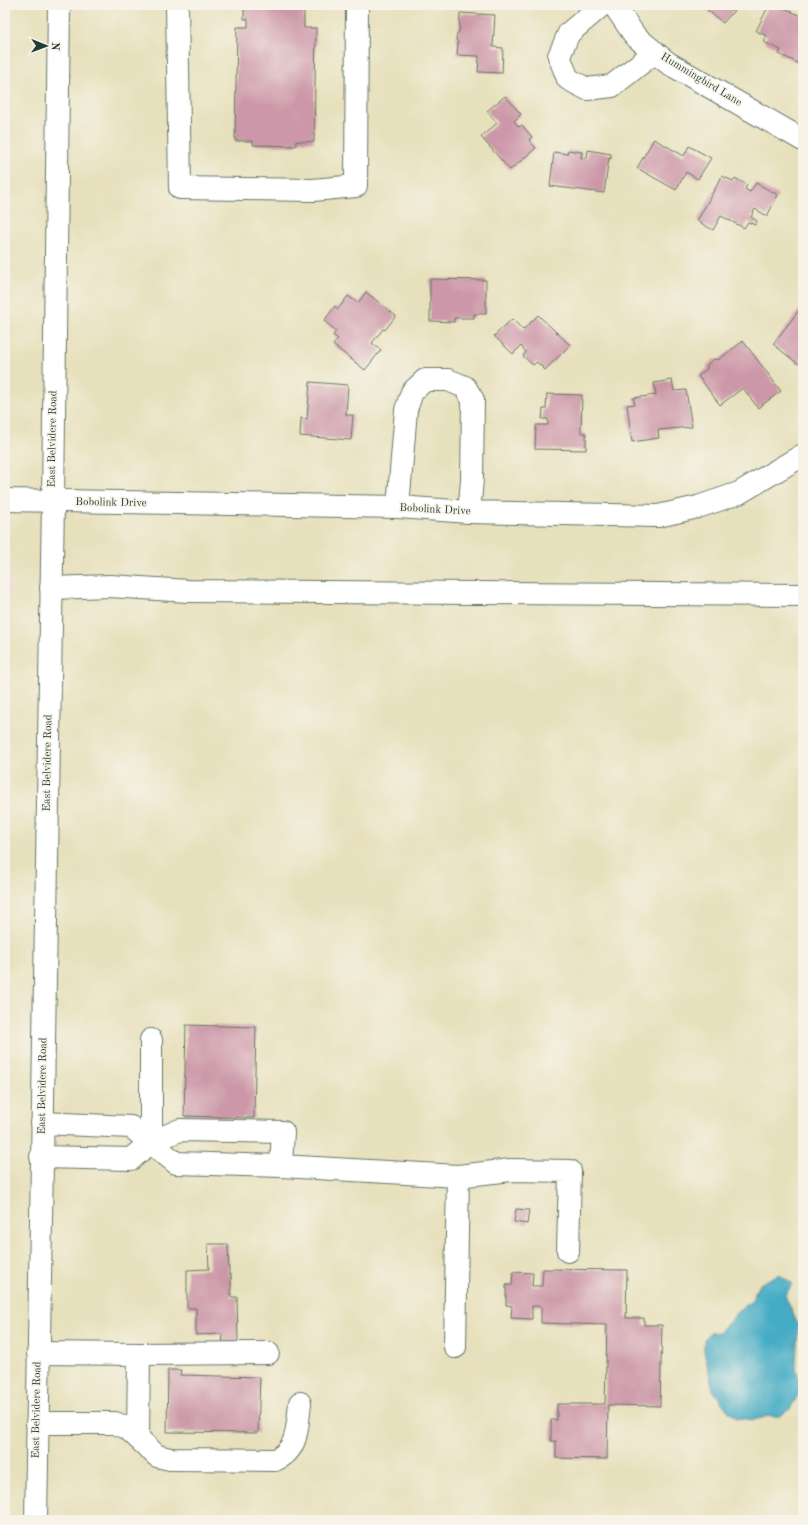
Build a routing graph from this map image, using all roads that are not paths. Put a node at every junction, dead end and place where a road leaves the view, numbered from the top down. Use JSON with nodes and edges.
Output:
{"nodes":[{"id":1,"x":58,"y":5,"type":"edge"},
{"id":2,"x":177,"y":5,"type":"edge"},
{"id":3,"x":357,"y":5,"type":"edge"},
{"id":4,"x":602,"y":5,"type":"edge"},
{"id":5,"x":614,"y":5,"type":"edge"},
{"id":6,"x":655,"y":52,"type":"junction"},
{"id":7,"x":803,"y":140,"type":"edge"},
{"id":8,"x":803,"y":455,"type":"edge"},
{"id":9,"x":5,"y":500,"type":"edge"},
{"id":10,"x":52,"y":502,"type":"junction"},
{"id":11,"x":398,"y":507,"type":"junction"},
{"id":12,"x":469,"y":512,"type":"junction"},
{"id":13,"x":51,"y":588,"type":"junction"},
{"id":14,"x":803,"y":595,"type":"edge"},
{"id":15,"x":151,"y":1040,"type":"dead end"},
{"id":16,"x":42,"y":1123,"type":"junction"},
{"id":17,"x":151,"y":1142,"type":"junction"},
{"id":18,"x":42,"y":1157,"type":"junction"},
{"id":19,"x":281,"y":1166,"type":"junction"},
{"id":20,"x":458,"y":1176,"type":"junction"},
{"id":21,"x":568,"y":1251,"type":"dead end"},
{"id":22,"x":455,"y":1347,"type":"dead end"},
{"id":23,"x":38,"y":1353,"type":"junction"},
{"id":24,"x":268,"y":1353,"type":"dead end"},
{"id":25,"x":139,"y":1354,"type":"junction"},
{"id":26,"x":300,"y":1403,"type":"dead end"},
{"id":27,"x":37,"y":1423,"type":"junction"},
{"id":28,"x":138,"y":1437,"type":"junction"},
{"id":29,"x":36,"y":1520,"type":"edge"}],
"edges":[{"from":1,"to":10,"type":"street","name":"East Belvidere Road"},
{"from":2,"to":3,"type":"street"},
{"from":4,"to":6,"type":"street"},
{"from":5,"to":6,"type":"street","name":"Hummingbird Lane"},
{"from":6,"to":7,"type":"street","name":"Hummingbird Lane"},
{"from":8,"to":12,"type":"street","name":"Bobolink Drive"},
{"from":9,"to":10,"type":"street","name":"Bobolink Drive"},
{"from":10,"to":11,"type":"street","name":"Bobolink Drive"},
{"from":10,"to":13,"type":"street","name":"East Belvidere Road"},
{"from":11,"to":12,"type":"street","name":"Bobolink Drive"},
{"from":11,"to":12,"type":"street"},
{"from":13,"to":14,"type":"street"},
{"from":13,"to":16,"type":"street","name":"East Belvidere Road"},
{"from":15,"to":17,"type":"street"},
{"from":16,"to":17,"type":"street"},
{"from":16,"to":18,"type":"street","name":"East Belvidere Road"},
{"from":17,"to":18,"type":"street"},
{"from":17,"to":19,"type":"street"},
{"from":17,"to":19,"type":"street"},
{"from":18,"to":23,"type":"street","name":"East Belvidere Road"},
{"from":19,"to":20,"type":"street"},
{"from":20,"to":21,"type":"street"},
{"from":20,"to":22,"type":"street"},
{"from":23,"to":25,"type":"street"},
{"from":23,"to":27,"type":"street","name":"East Belvidere Road"},
{"from":24,"to":25,"type":"street"},
{"from":25,"to":28,"type":"street"},
{"from":26,"to":28,"type":"street"},
{"from":27,"to":28,"type":"street"},
{"from":27,"to":29,"type":"street","name":"East Belvidere Road"}]}
